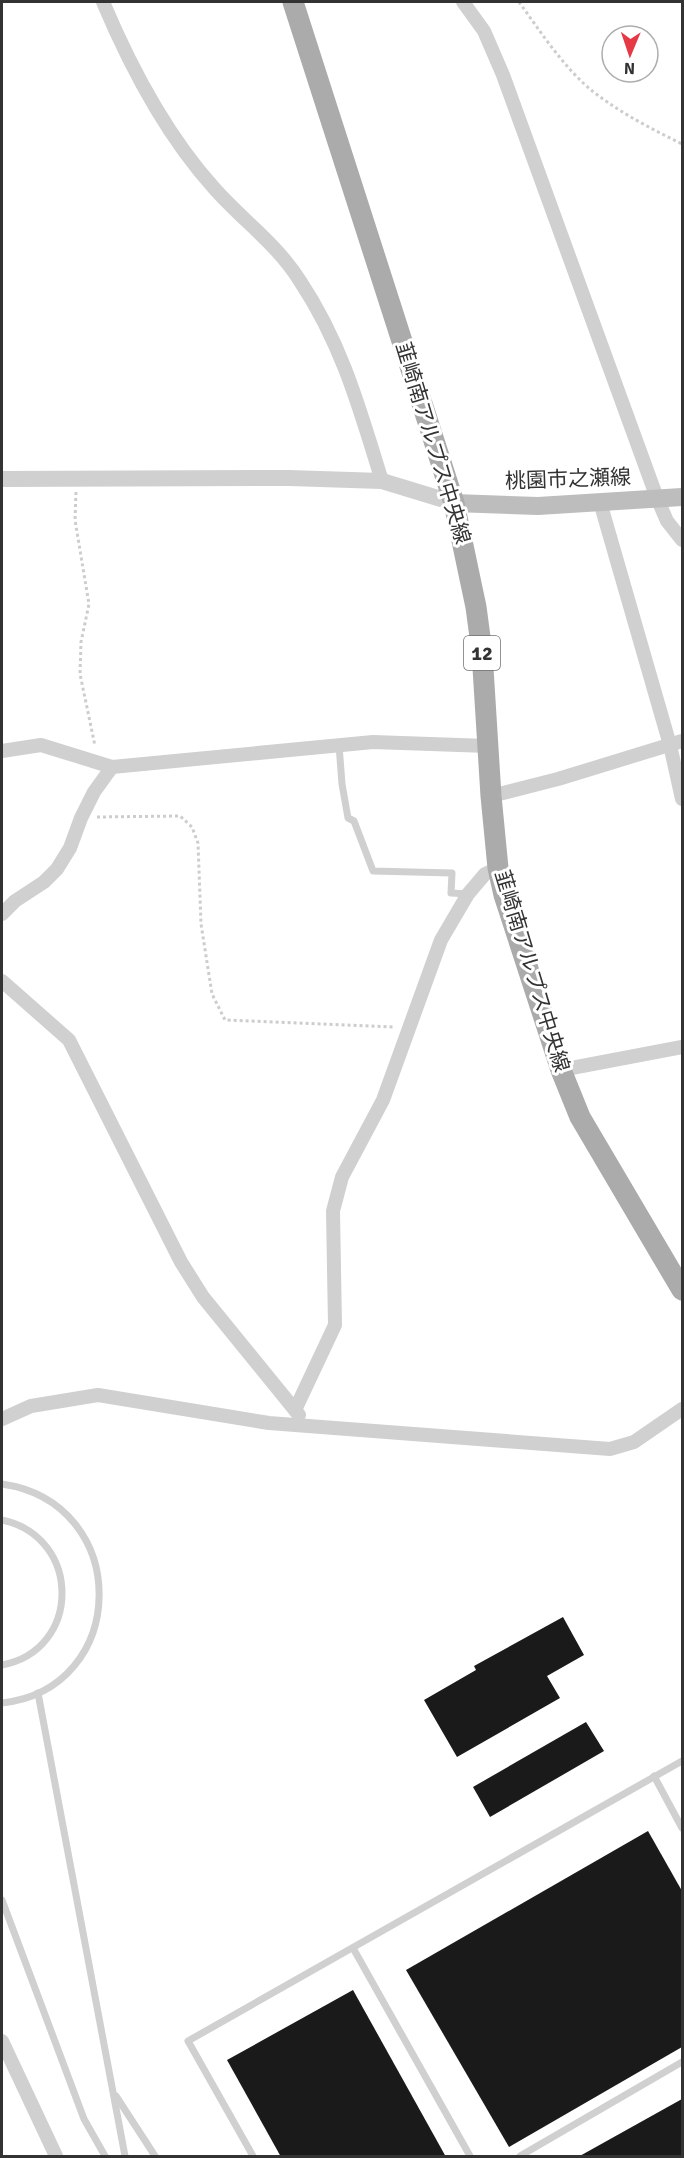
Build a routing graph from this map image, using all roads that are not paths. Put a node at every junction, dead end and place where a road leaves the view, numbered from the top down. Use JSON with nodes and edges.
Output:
{"nodes":[{"id":1,"x":103,"y":2,"type":"edge"},
{"id":2,"x":293,"y":2,"type":"edge"},
{"id":3,"x":463,"y":2,"type":"edge"},
{"id":4,"x":2,"y":479,"type":"edge"},
{"id":5,"x":382,"y":481,"type":"junction"},
{"id":6,"x":682,"y":497,"type":"edge"},
{"id":7,"x":657,"y":498,"type":"junction"},
{"id":8,"x":600,"y":502,"type":"junction"},
{"id":9,"x":454,"y":503,"type":"junction"},
{"id":10,"x":682,"y":540,"type":"edge"},
{"id":11,"x":676,"y":743,"type":"edge"},
{"id":12,"x":339,"y":745,"type":"junction"},
{"id":13,"x":488,"y":746,"type":"junction"},
{"id":14,"x":2,"y":751,"type":"edge"},
{"id":15,"x":112,"y":767,"type":"junction"},
{"id":16,"x":491,"y":796,"type":"junction"},
{"id":17,"x":682,"y":799,"type":"edge"},
{"id":18,"x":498,"y":868,"type":"junction"},
{"id":19,"x":468,"y":894,"type":"junction"},
{"id":20,"x":2,"y":914,"type":"edge"},
{"id":21,"x":2,"y":981,"type":"edge"},
{"id":22,"x":682,"y":1047,"type":"edge"},
{"id":23,"x":561,"y":1070,"type":"junction"},
{"id":24,"x":682,"y":1290,"type":"edge"},
{"id":25,"x":682,"y":1409,"type":"edge"},
{"id":26,"x":295,"y":1410,"type":"junction"},
{"id":27,"x":2,"y":1419,"type":"edge"},
{"id":28,"x":308,"y":1426,"type":"junction"},
{"id":29,"x":2,"y":1484,"type":"edge"},
{"id":30,"x":2,"y":1521,"type":"edge"},
{"id":31,"x":2,"y":1665,"type":"edge"},
{"id":32,"x":38,"y":1693,"type":"junction"},
{"id":33,"x":2,"y":1703,"type":"edge"},
{"id":34,"x":682,"y":1761,"type":"edge"},
{"id":35,"x":654,"y":1776,"type":"junction"},
{"id":36,"x":682,"y":1828,"type":"edge"},
{"id":37,"x":2,"y":1900,"type":"edge"},
{"id":38,"x":353,"y":1948,"type":"junction"},
{"id":39,"x":2,"y":2041,"type":"edge"},
{"id":40,"x":682,"y":2062,"type":"edge"},
{"id":41,"x":113,"y":2091,"type":"junction"},
{"id":42,"x":56,"y":2157,"type":"edge"},
{"id":43,"x":105,"y":2157,"type":"edge"},
{"id":44,"x":125,"y":2157,"type":"edge"},
{"id":45,"x":155,"y":2157,"type":"edge"},
{"id":46,"x":253,"y":2157,"type":"edge"},
{"id":47,"x":470,"y":2157,"type":"edge"},
{"id":48,"x":520,"y":2157,"type":"edge"}],
"edges":[{"from":1,"to":5,"type":"street"},
{"from":2,"to":9,"type":"main road","name":"韮崎南アルプス中央線","number":"12"},
{"from":3,"to":7,"type":"street"},
{"from":4,"to":5,"type":"street"},
{"from":5,"to":9,"type":"street"},
{"from":6,"to":7,"type":"main road","name":"桃園市之瀬線"},
{"from":7,"to":8,"type":"main road","name":"桃園市之瀬線"},
{"from":7,"to":10,"type":"street"},
{"from":8,"to":9,"type":"main road","name":"桃園市之瀬線"},
{"from":8,"to":11,"type":"street"},
{"from":9,"to":13,"type":"main road","name":"韮崎南アルプス中央線","number":"12"},
{"from":11,"to":16,"type":"street"},
{"from":11,"to":17,"type":"street"},
{"from":12,"to":13,"type":"street"},
{"from":12,"to":15,"type":"street"},
{"from":12,"to":19,"type":"lane"},
{"from":13,"to":16,"type":"main road","name":"韮崎南アルプス中央線","number":"12"},
{"from":14,"to":15,"type":"street"},
{"from":15,"to":20,"type":"street"},
{"from":16,"to":18,"type":"main road","name":"韮崎南アルプス中央線","number":"12"},
{"from":18,"to":19,"type":"street"},
{"from":18,"to":23,"type":"main road","name":"韮崎南アルプス中央線","number":"12"},
{"from":19,"to":26,"type":"street"},
{"from":21,"to":26,"type":"street"},
{"from":22,"to":23,"type":"street"},
{"from":23,"to":24,"type":"main road","name":"韮崎南アルプス中央線","number":"12"},
{"from":25,"to":28,"type":"street"},
{"from":26,"to":28,"type":"street"},
{"from":27,"to":28,"type":"street"},
{"from":29,"to":32,"type":"lane"},
{"from":30,"to":31,"type":"lane"},
{"from":32,"to":33,"type":"lane"},
{"from":32,"to":41,"type":"lane"},
{"from":34,"to":35,"type":"lane"},
{"from":35,"to":36,"type":"lane"},
{"from":35,"to":38,"type":"lane"},
{"from":37,"to":43,"type":"lane"},
{"from":38,"to":46,"type":"lane"},
{"from":38,"to":47,"type":"lane"},
{"from":39,"to":42,"type":"street"},
{"from":40,"to":48,"type":"lane"},
{"from":41,"to":44,"type":"lane"},
{"from":41,"to":45,"type":"lane"}]}
